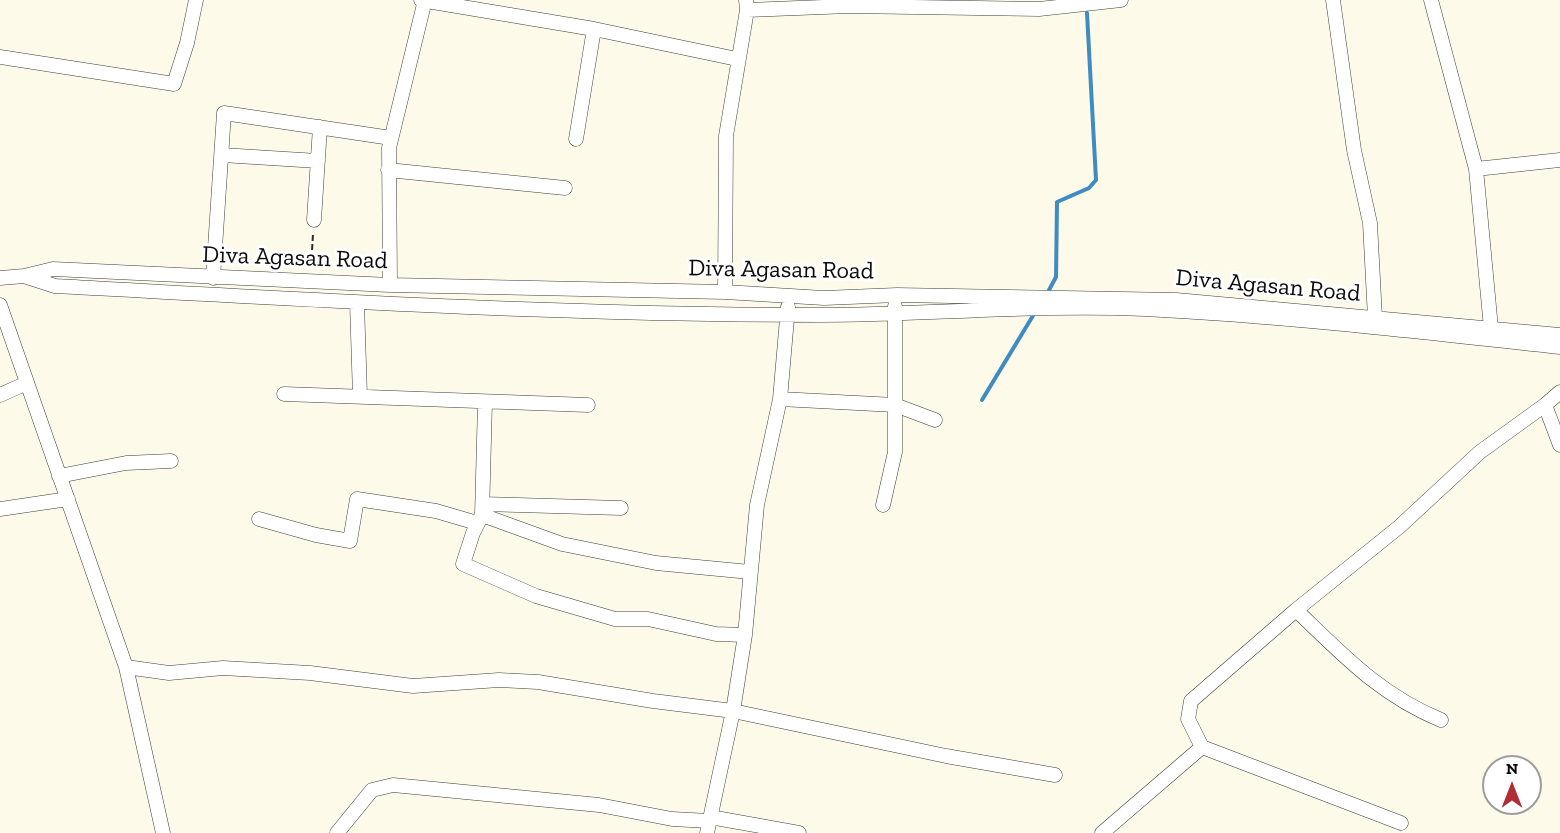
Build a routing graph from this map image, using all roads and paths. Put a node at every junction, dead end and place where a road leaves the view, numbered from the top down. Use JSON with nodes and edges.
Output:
{"nodes":[{"id":1,"x":196,"y":0,"type":"edge"},
{"id":2,"x":423,"y":0,"type":"edge"},
{"id":3,"x":1121,"y":0,"type":"edge"},
{"id":4,"x":1333,"y":0,"type":"edge"},
{"id":5,"x":1431,"y":0,"type":"edge"},
{"id":6,"x":1100,"y":1,"type":"edge"},
{"id":7,"x":746,"y":5,"type":"edge"},
{"id":8,"x":594,"y":29,"type":"junction"},
{"id":9,"x":0,"y":57,"type":"edge"},
{"id":10,"x":736,"y":59,"type":"junction"},
{"id":11,"x":320,"y":127,"type":"junction"},
{"id":12,"x":390,"y":138,"type":"junction"},
{"id":13,"x":576,"y":139,"type":"dead end"},
{"id":14,"x":222,"y":155,"type":"junction"},
{"id":15,"x":1560,"y":160,"type":"edge"},
{"id":16,"x":318,"y":161,"type":"junction"},
{"id":17,"x":1476,"y":169,"type":"junction"},
{"id":18,"x":388,"y":170,"type":"junction"},
{"id":19,"x":566,"y":188,"type":"dead end"},
{"id":20,"x":314,"y":220,"type":"joint"},
{"id":21,"x":24,"y":276,"type":"junction"},
{"id":22,"x":0,"y":278,"type":"edge"},
{"id":23,"x":213,"y":278,"type":"junction"},
{"id":24,"x":310,"y":279,"type":"junction"},
{"id":25,"x":390,"y":285,"type":"junction"},
{"id":26,"x":725,"y":292,"type":"junction"},
{"id":27,"x":897,"y":295,"type":"junction"},
{"id":28,"x":789,"y":296,"type":"junction"},
{"id":29,"x":357,"y":303,"type":"junction"},
{"id":30,"x":0,"y":305,"type":"edge"},
{"id":31,"x":894,"y":313,"type":"junction"},
{"id":32,"x":787,"y":314,"type":"junction"},
{"id":33,"x":1376,"y":318,"type":"junction"},
{"id":34,"x":1491,"y":328,"type":"junction"},
{"id":35,"x":1560,"y":336,"type":"edge"},
{"id":36,"x":1560,"y":347,"type":"edge"},
{"id":37,"x":27,"y":383,"type":"junction"},
{"id":38,"x":1560,"y":392,"type":"edge"},
{"id":39,"x":284,"y":394,"type":"dead end"},
{"id":40,"x":0,"y":395,"type":"edge"},
{"id":41,"x":360,"y":396,"type":"junction"},
{"id":42,"x":780,"y":399,"type":"junction"},
{"id":43,"x":485,"y":402,"type":"junction"},
{"id":44,"x":588,"y":405,"type":"dead end"},
{"id":45,"x":895,"y":405,"type":"junction"},
{"id":46,"x":1545,"y":405,"type":"junction"},
{"id":47,"x":935,"y":420,"type":"dead end"},
{"id":48,"x":1560,"y":445,"type":"edge"},
{"id":49,"x":171,"y":461,"type":"dead end"},
{"id":50,"x":59,"y":476,"type":"junction"},
{"id":51,"x":68,"y":499,"type":"junction"},
{"id":52,"x":883,"y":505,"type":"dead end"},
{"id":53,"x":621,"y":508,"type":"dead end"},
{"id":54,"x":0,"y":509,"type":"edge"},
{"id":55,"x":481,"y":514,"type":"junction"},
{"id":56,"x":259,"y":519,"type":"dead end"},
{"id":57,"x":750,"y":572,"type":"junction"},
{"id":58,"x":1296,"y":610,"type":"junction"},
{"id":59,"x":746,"y":635,"type":"junction"},
{"id":60,"x":126,"y":667,"type":"junction"},
{"id":61,"x":733,"y":711,"type":"junction"},
{"id":62,"x":1441,"y":720,"type":"dead end"},
{"id":63,"x":1202,"y":747,"type":"junction"},
{"id":64,"x":1055,"y":775,"type":"dead end"},
{"id":65,"x":709,"y":824,"type":"edge"},
{"id":66,"x":1401,"y":824,"type":"dead end"},
{"id":67,"x":163,"y":833,"type":"edge"},
{"id":68,"x":338,"y":833,"type":"edge"},
{"id":69,"x":799,"y":833,"type":"edge"},
{"id":70,"x":1102,"y":833,"type":"edge"}],
"edges":[{"from":1,"to":9,"type":"street"},
{"from":2,"to":8,"type":"street"},
{"from":2,"to":12,"type":"street"},
{"from":3,"to":6,"type":"street"},
{"from":4,"to":33,"type":"street"},
{"from":5,"to":17,"type":"street"},
{"from":6,"to":7,"type":"street"},
{"from":7,"to":10,"type":"street"},
{"from":8,"to":10,"type":"street"},
{"from":8,"to":13,"type":"street"},
{"from":10,"to":26,"type":"street"},
{"from":11,"to":12,"type":"street"},
{"from":11,"to":14,"type":"street"},
{"from":11,"to":16,"type":"street"},
{"from":12,"to":18,"type":"street"},
{"from":14,"to":16,"type":"street"},
{"from":14,"to":23,"type":"street"},
{"from":15,"to":17,"type":"street"},
{"from":16,"to":20,"type":"street"},
{"from":17,"to":34,"type":"street"},
{"from":18,"to":19,"type":"street"},
{"from":18,"to":25,"type":"street"},
{"from":20,"to":24,"type":"path"},
{"from":21,"to":22,"type":"street","name":"Diva Agasan Road"},
{"from":21,"to":23,"type":"street","name":"Diva Agasan Road"},
{"from":21,"to":29,"type":"street"},
{"from":23,"to":24,"type":"street","name":"Diva Agasan Road"},
{"from":24,"to":25,"type":"street","name":"Diva Agasan Road"},
{"from":25,"to":26,"type":"street","name":"Diva Agasan Road"},
{"from":26,"to":28,"type":"street","name":"Diva Agasan Road"},
{"from":27,"to":28,"type":"street","name":"Diva Agasan Road"},
{"from":27,"to":31,"type":"street"},
{"from":27,"to":33,"type":"street","name":"Diva Agasan Road"},
{"from":28,"to":32,"type":"street"},
{"from":29,"to":32,"type":"street"},
{"from":29,"to":41,"type":"street"},
{"from":30,"to":37,"type":"street"},
{"from":31,"to":32,"type":"street"},
{"from":31,"to":36,"type":"street"},
{"from":31,"to":45,"type":"street"},
{"from":32,"to":42,"type":"street"},
{"from":33,"to":34,"type":"street","name":"Diva Agasan Road"},
{"from":34,"to":35,"type":"street","name":"Diva Agasan Road"},
{"from":37,"to":40,"type":"street"},
{"from":37,"to":50,"type":"street"},
{"from":38,"to":46,"type":"street"},
{"from":39,"to":41,"type":"street"},
{"from":41,"to":43,"type":"street"},
{"from":42,"to":45,"type":"street"},
{"from":42,"to":57,"type":"street"},
{"from":43,"to":44,"type":"street"},
{"from":43,"to":55,"type":"street"},
{"from":45,"to":47,"type":"street"},
{"from":45,"to":52,"type":"street"},
{"from":46,"to":48,"type":"street"},
{"from":46,"to":58,"type":"street"},
{"from":49,"to":50,"type":"street"},
{"from":50,"to":51,"type":"street"},
{"from":51,"to":54,"type":"street"},
{"from":51,"to":60,"type":"street"},
{"from":53,"to":55,"type":"street"},
{"from":55,"to":56,"type":"street"},
{"from":55,"to":57,"type":"street"},
{"from":55,"to":59,"type":"street"},
{"from":57,"to":59,"type":"street"},
{"from":58,"to":62,"type":"street"},
{"from":58,"to":63,"type":"street"},
{"from":59,"to":61,"type":"street"},
{"from":60,"to":61,"type":"street"},
{"from":60,"to":67,"type":"street"},
{"from":61,"to":64,"type":"street"},
{"from":61,"to":65,"type":"street"},
{"from":63,"to":66,"type":"street"},
{"from":63,"to":70,"type":"street"},
{"from":65,"to":68,"type":"street"},
{"from":65,"to":69,"type":"street"}]}
